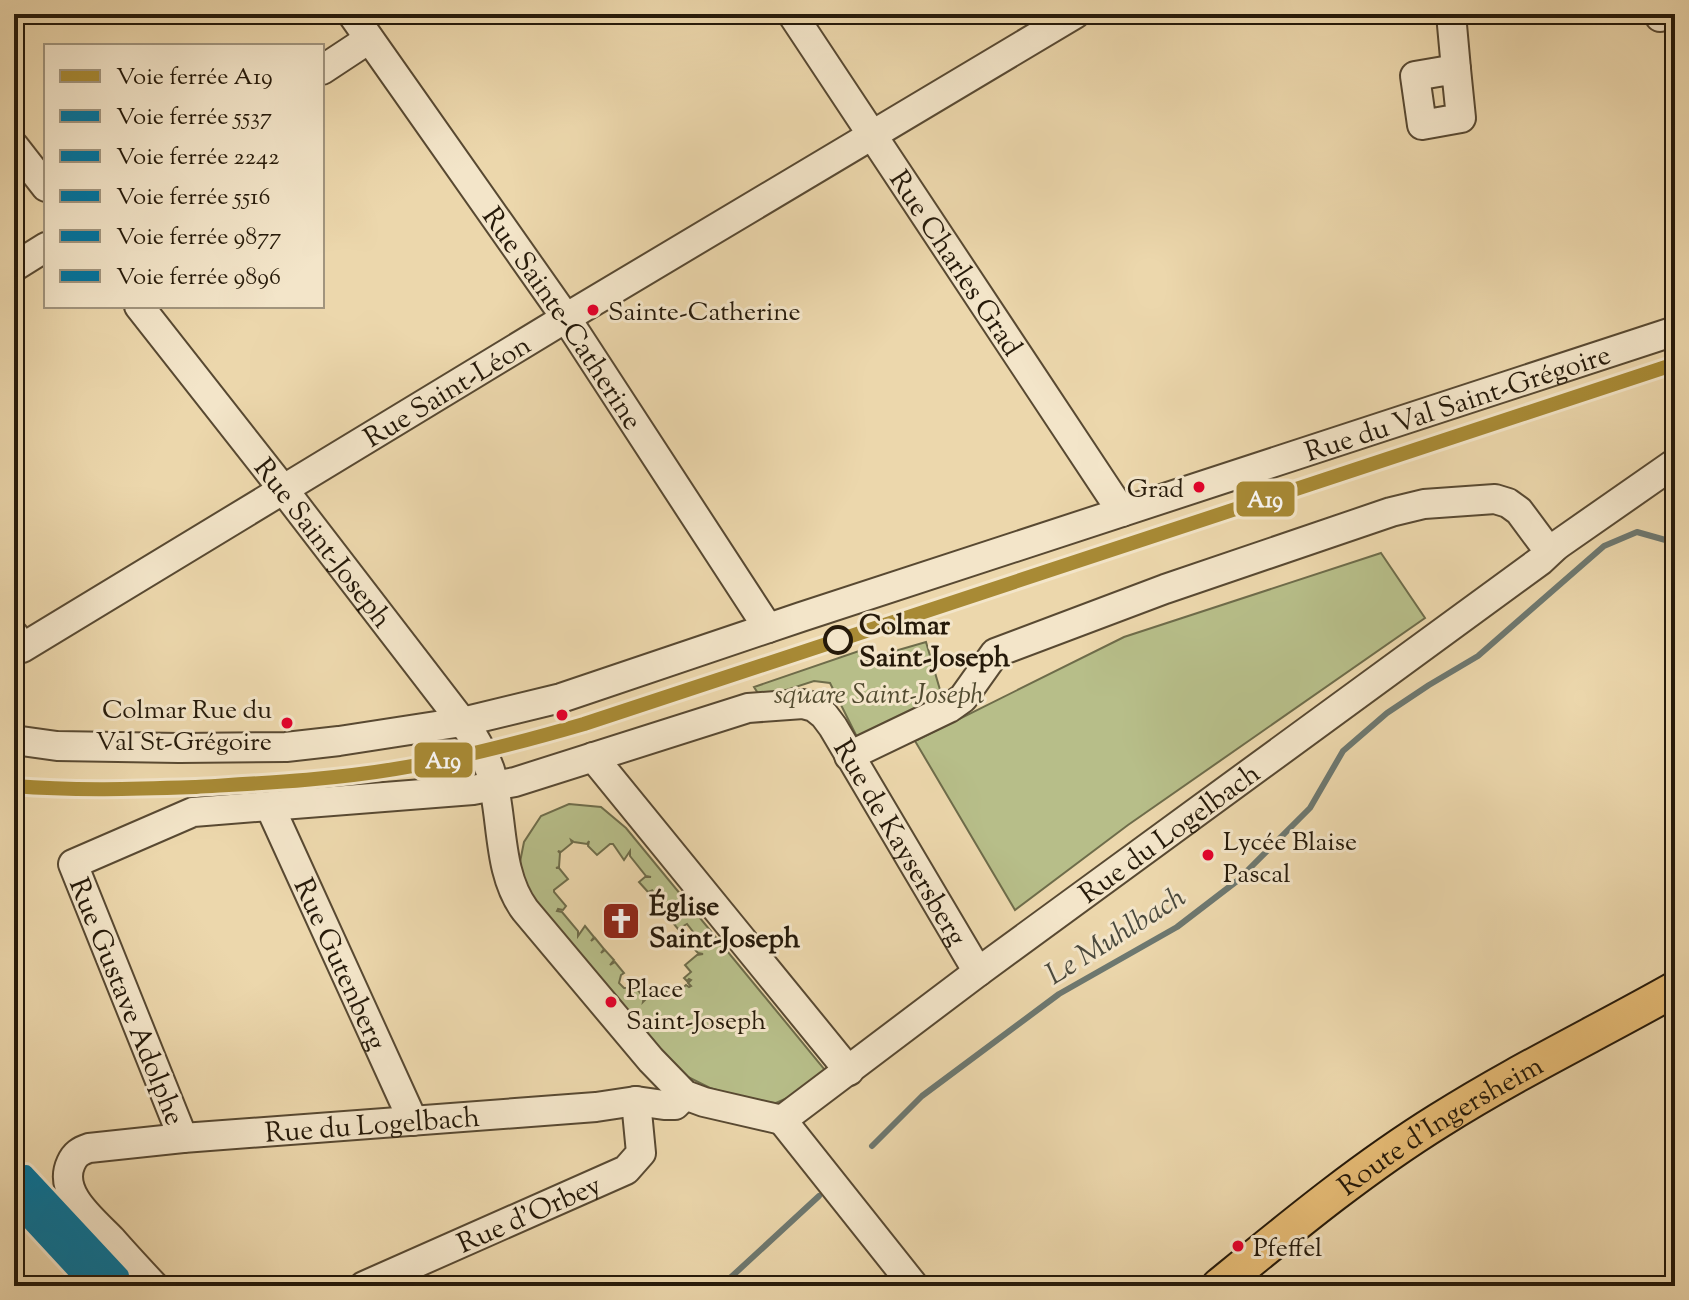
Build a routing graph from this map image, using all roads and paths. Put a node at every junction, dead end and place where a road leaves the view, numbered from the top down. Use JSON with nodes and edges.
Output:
{"nodes":[{"id":1,"x":352,"y":14,"type":"edge"},
{"id":2,"x":792,"y":14,"type":"edge"},
{"id":3,"x":1075,"y":14,"type":"edge"},
{"id":4,"x":1451,"y":14,"type":"edge"},
{"id":5,"x":369,"y":39,"type":"junction"},
{"id":6,"x":324,"y":69,"type":"edge"},
{"id":7,"x":1456,"y":69,"type":"dead end"},
{"id":8,"x":873,"y":134,"type":"junction"},
{"id":9,"x":14,"y":146,"type":"edge"},
{"id":10,"x":44,"y":184,"type":"edge"},
{"id":11,"x":44,"y":248,"type":"edge"},
{"id":12,"x":14,"y":267,"type":"edge"},
{"id":13,"x":141,"y":308,"type":"edge"},
{"id":14,"x":566,"y":318,"type":"junction"},
{"id":15,"x":1675,"y":331,"type":"edge"},
{"id":16,"x":1675,"y":463,"type":"edge"},
{"id":17,"x":284,"y":490,"type":"junction"},
{"id":18,"x":1122,"y":512,"type":"junction"},
{"id":19,"x":1556,"y":546,"type":"junction"},
{"id":20,"x":768,"y":628,"type":"junction"},
{"id":21,"x":18,"y":642,"type":"edge"},
{"id":22,"x":14,"y":720,"type":"edge"},
{"id":23,"x":462,"y":722,"type":"junction"},
{"id":24,"x":61,"y":737,"type":"junction"},
{"id":25,"x":14,"y":740,"type":"edge"},
{"id":26,"x":849,"y":756,"type":"junction"},
{"id":27,"x":593,"y":757,"type":"junction"},
{"id":28,"x":494,"y":786,"type":"junction"},
{"id":29,"x":270,"y":807,"type":"junction"},
{"id":30,"x":978,"y":972,"type":"junction"},
{"id":31,"x":1675,"y":989,"type":"edge"},
{"id":32,"x":849,"y":1071,"type":"junction"},
{"id":33,"x":685,"y":1095,"type":"junction"},
{"id":34,"x":636,"y":1101,"type":"junction"},
{"id":35,"x":782,"y":1120,"type":"junction"},
{"id":36,"x":413,"y":1121,"type":"junction"},
{"id":37,"x":183,"y":1138,"type":"junction"},
{"id":38,"x":1237,"y":1281,"type":"edge"},
{"id":39,"x":154,"y":1286,"type":"edge"},
{"id":40,"x":364,"y":1286,"type":"edge"},
{"id":41,"x":914,"y":1286,"type":"edge"}],
"edges":[{"from":1,"to":5,"type":"street","name":"Rue Sainte-Catherine"},
{"from":2,"to":8,"type":"street","name":"Rue Charles Grad"},
{"from":3,"to":8,"type":"street","name":"Rue Saint-Léon"},
{"from":4,"to":7,"type":"street"},
{"from":5,"to":6,"type":"street"},
{"from":5,"to":14,"type":"street","name":"Rue Sainte-Catherine"},
{"from":8,"to":14,"type":"street","name":"Rue Saint-Léon"},
{"from":8,"to":18,"type":"street","name":"Rue Charles Grad"},
{"from":9,"to":10,"type":"street"},
{"from":11,"to":12,"type":"street"},
{"from":13,"to":17,"type":"street","name":"Rue Saint-Joseph"},
{"from":14,"to":17,"type":"street","name":"Rue Saint-Léon"},
{"from":14,"to":20,"type":"street","name":"Rue Sainte-Catherine"},
{"from":15,"to":18,"type":"street","name":"Rue du Val Saint-Grégoire"},
{"from":16,"to":19,"type":"street","name":"Rue du Logelbach"},
{"from":17,"to":21,"type":"street","name":"Rue Saint-Léon"},
{"from":17,"to":23,"type":"street","name":"Rue Saint-Joseph"},
{"from":18,"to":20,"type":"street","name":"Rue du Val Saint-Grégoire"},
{"from":19,"to":26,"type":"street"},
{"from":19,"to":30,"type":"street","name":"Rue du Logelbach"},
{"from":20,"to":23,"type":"street","name":"Rue du Val Saint-Grégoire"},
{"from":22,"to":24,"type":"street"},
{"from":23,"to":24,"type":"street","name":"Rue du Val Saint-Grégoire"},
{"from":23,"to":28,"type":"street","name":"Rue Saint-Joseph"},
{"from":24,"to":25,"type":"street","name":"Rue du Val Saint-Grégoire"},
{"from":26,"to":27,"type":"street","name":"Rue de Kaysersberg"},
{"from":26,"to":30,"type":"street","name":"Rue de Kaysersberg"},
{"from":27,"to":28,"type":"street"},
{"from":27,"to":32,"type":"street"},
{"from":28,"to":29,"type":"street","name":"Rue Gustave Adolphe"},
{"from":28,"to":33,"type":"street"},
{"from":29,"to":36,"type":"street","name":"Rue Gutenberg"},
{"from":29,"to":37,"type":"street","name":"Rue Gustave Adolphe"},
{"from":30,"to":32,"type":"street","name":"Rue du Logelbach"},
{"from":31,"to":38,"type":"main road","name":"Route d'Ingersheim"},
{"from":32,"to":35,"type":"street","name":"Rue du Logelbach"},
{"from":33,"to":34,"type":"street","name":"Rue du Logelbach"},
{"from":33,"to":35,"type":"street"},
{"from":34,"to":36,"type":"street","name":"Rue du Logelbach"},
{"from":34,"to":40,"type":"street","name":"Rue d'Orbey"},
{"from":35,"to":41,"type":"street"},
{"from":36,"to":37,"type":"street","name":"Rue du Logelbach"},
{"from":37,"to":39,"type":"street","name":"Rue du Logelbach"}]}
